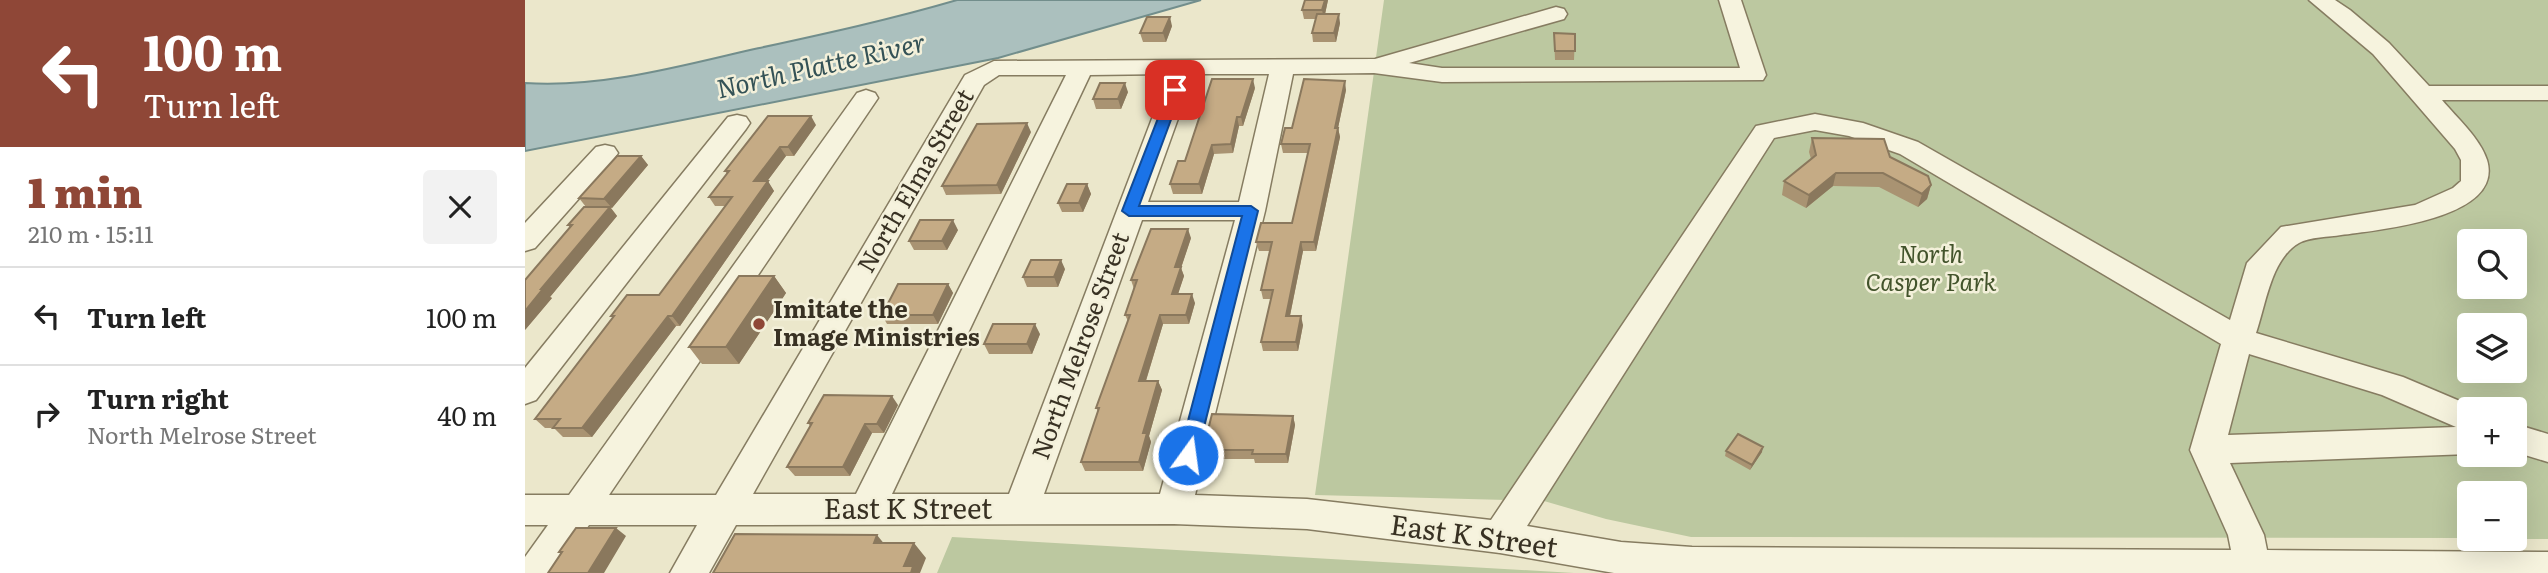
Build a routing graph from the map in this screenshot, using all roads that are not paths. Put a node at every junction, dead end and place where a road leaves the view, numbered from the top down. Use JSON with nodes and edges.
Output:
{"nodes":[{"id":1,"x":1730,"y":0,"type":"edge"},
{"id":2,"x":2320,"y":0,"type":"edge"},
{"id":3,"x":1556,"y":14,"type":"dead end"},
{"id":4,"x":1185,"y":65,"type":"junction"},
{"id":5,"x":1081,"y":66,"type":"junction"},
{"id":6,"x":1283,"y":66,"type":"junction"},
{"id":7,"x":1374,"y":66,"type":"junction"},
{"id":8,"x":2422,"y":93,"type":"junction"},
{"id":9,"x":2548,"y":93,"type":"edge"},
{"id":10,"x":866,"y":98,"type":"dead end"},
{"id":11,"x":737,"y":123,"type":"dead end"},
{"id":12,"x":605,"y":153,"type":"dead end"},
{"id":13,"x":1129,"y":211,"type":"junction"},
{"id":14,"x":1251,"y":211,"type":"junction"},
{"id":15,"x":525,"y":241,"type":"edge"},
{"id":16,"x":2238,"y":339,"type":"junction"},
{"id":17,"x":525,"y":391,"type":"edge"},
{"id":18,"x":2457,"y":413,"type":"edge"},
{"id":19,"x":2457,"y":440,"type":"edge"},
{"id":20,"x":2527,"y":442,"type":"edge"},
{"id":21,"x":2548,"y":448,"type":"edge"},
{"id":22,"x":2207,"y":450,"type":"junction"},
{"id":23,"x":867,"y":509,"type":"junction"},
{"id":24,"x":1021,"y":509,"type":"junction"},
{"id":25,"x":1174,"y":509,"type":"junction"},
{"id":26,"x":525,"y":510,"type":"edge"},
{"id":27,"x":578,"y":510,"type":"junction"},
{"id":28,"x":726,"y":510,"type":"junction"},
{"id":29,"x":1500,"y":537,"type":"junction"},
{"id":30,"x":2252,"y":568,"type":"junction"},
{"id":31,"x":2548,"y":568,"type":"edge"},
{"id":32,"x":1751,"y":569,"type":"edge"},
{"id":33,"x":2200,"y":570,"type":"edge"},
{"id":34,"x":535,"y":573,"type":"edge"},
{"id":35,"x":689,"y":573,"type":"edge"}],
"edges":[{"from":1,"to":7,"type":"street"},
{"from":2,"to":8,"type":"street"},
{"from":3,"to":7,"type":"street"},
{"from":4,"to":5,"type":"street"},
{"from":4,"to":6,"type":"street"},
{"from":4,"to":13,"type":"street","name":"North Melrose Street"},
{"from":5,"to":23,"type":"street"},
{"from":5,"to":28,"type":"street","name":"North Elma Street"},
{"from":6,"to":7,"type":"street"},
{"from":6,"to":14,"type":"street"},
{"from":8,"to":9,"type":"street"},
{"from":8,"to":16,"type":"street"},
{"from":10,"to":27,"type":"street"},
{"from":11,"to":17,"type":"street"},
{"from":12,"to":15,"type":"street"},
{"from":13,"to":14,"type":"street"},
{"from":13,"to":24,"type":"street","name":"North Melrose Street"},
{"from":14,"to":25,"type":"street"},
{"from":16,"to":18,"type":"street"},
{"from":16,"to":22,"type":"street"},
{"from":16,"to":29,"type":"street"},
{"from":19,"to":22,"type":"street"},
{"from":20,"to":21,"type":"street"},
{"from":22,"to":30,"type":"street"},
{"from":23,"to":24,"type":"street","name":"East K Street"},
{"from":23,"to":28,"type":"street","name":"East K Street"},
{"from":24,"to":25,"type":"street","name":"East K Street"},
{"from":25,"to":29,"type":"street","name":"East K Street"},
{"from":26,"to":27,"type":"street","name":"East K Street"},
{"from":27,"to":28,"type":"street","name":"East K Street"},
{"from":27,"to":34,"type":"street"},
{"from":28,"to":35,"type":"street","name":"North Elma Street"},
{"from":29,"to":32,"type":"street","name":"East K Street"},
{"from":30,"to":31,"type":"street","name":"East K Street"},
{"from":30,"to":33,"type":"street","name":"East K Street"},
{"from":32,"to":33,"type":"street","name":"East K Street"}]}
